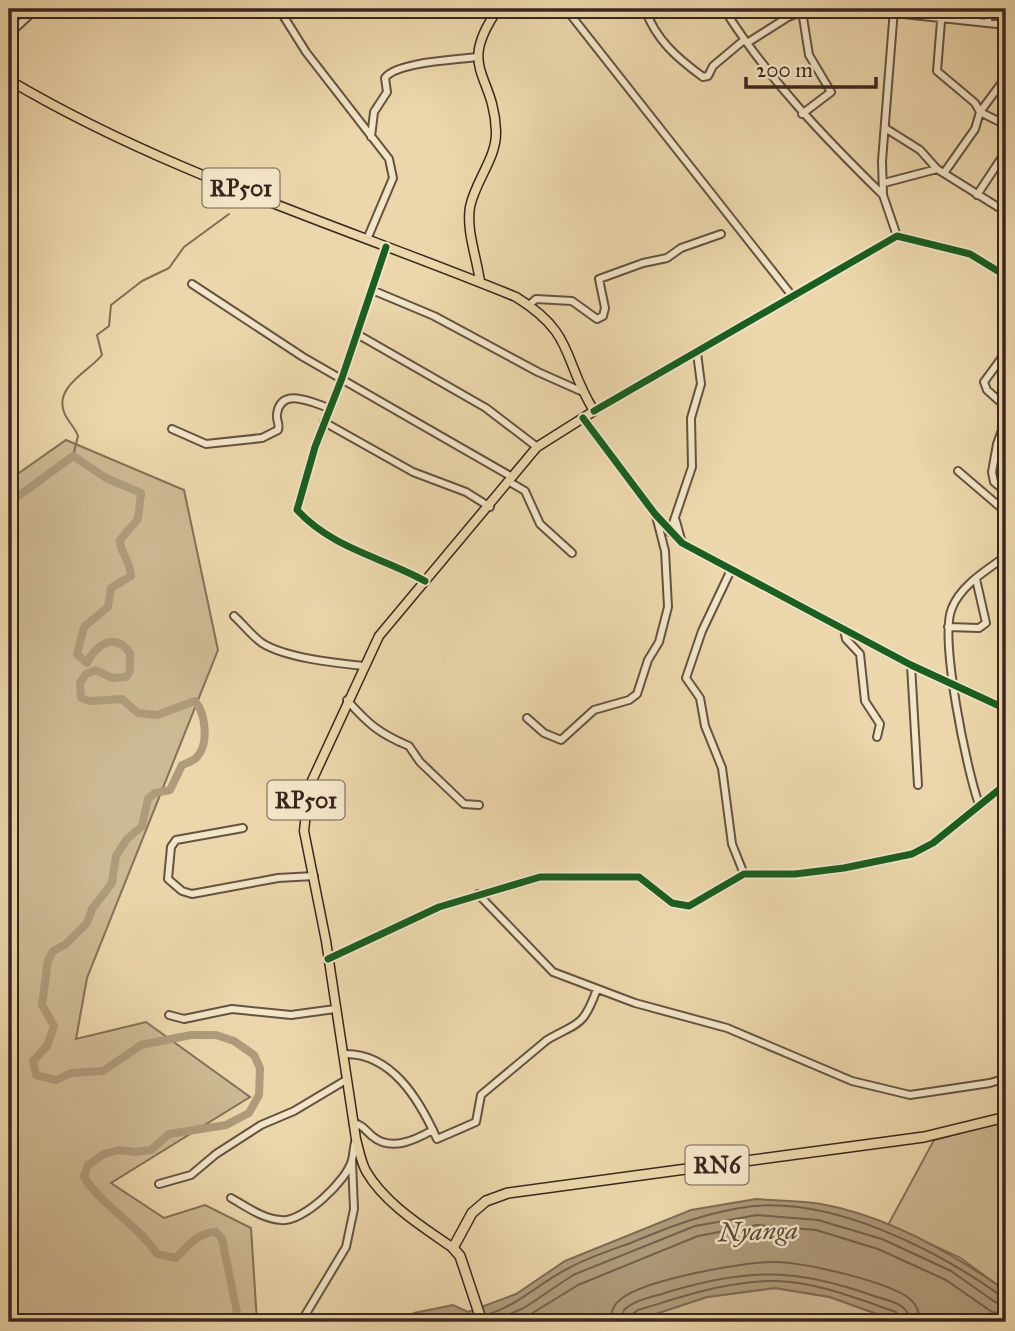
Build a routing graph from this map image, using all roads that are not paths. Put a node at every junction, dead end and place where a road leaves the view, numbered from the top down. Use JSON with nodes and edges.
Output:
{"nodes":[{"id":1,"x":36,"y":9,"type":"edge"},
{"id":2,"x":279,"y":9,"type":"edge"},
{"id":3,"x":498,"y":9,"type":"edge"},
{"id":4,"x":566,"y":9,"type":"edge"},
{"id":5,"x":645,"y":9,"type":"edge"},
{"id":6,"x":724,"y":9,"type":"edge"},
{"id":7,"x":782,"y":9,"type":"edge"},
{"id":8,"x":942,"y":9,"type":"edge"},
{"id":9,"x":989,"y":9,"type":"edge"},
{"id":10,"x":805,"y":10,"type":"edge"},
{"id":11,"x":894,"y":11,"type":"edge"},
{"id":12,"x":788,"y":17,"type":"junction"},
{"id":13,"x":941,"y":19,"type":"junction"},
{"id":14,"x":988,"y":22,"type":"junction"},
{"id":15,"x":1006,"y":25,"type":"edge"},
{"id":16,"x":9,"y":34,"type":"edge"},
{"id":17,"x":746,"y":41,"type":"junction"},
{"id":18,"x":477,"y":57,"type":"junction"},
{"id":19,"x":1006,"y":77,"type":"edge"},
{"id":20,"x":10,"y":84,"type":"edge"},
{"id":21,"x":980,"y":112,"type":"junction"},
{"id":22,"x":802,"y":114,"type":"junction"},
{"id":23,"x":1006,"y":125,"type":"edge"},
{"id":24,"x":885,"y":128,"type":"junction"},
{"id":25,"x":371,"y":137,"type":"junction"},
{"id":26,"x":1006,"y":151,"type":"edge"},
{"id":27,"x":941,"y":171,"type":"junction"},
{"id":28,"x":884,"y":183,"type":"junction"},
{"id":29,"x":883,"y":195,"type":"junction"},
{"id":30,"x":977,"y":195,"type":"junction"},
{"id":31,"x":1006,"y":212,"type":"edge"},
{"id":32,"x":721,"y":234,"type":"dead end"},
{"id":33,"x":897,"y":236,"type":"junction"},
{"id":34,"x":368,"y":237,"type":"junction"},
{"id":35,"x":386,"y":247,"type":"junction"},
{"id":36,"x":1006,"y":276,"type":"edge"},
{"id":37,"x":480,"y":282,"type":"junction"},
{"id":38,"x":192,"y":284,"type":"dead end"},
{"id":39,"x":372,"y":289,"type":"junction"},
{"id":40,"x":793,"y":297,"type":"junction"},
{"id":41,"x":529,"y":305,"type":"junction"},
{"id":42,"x":357,"y":334,"type":"junction"},
{"id":43,"x":1006,"y":352,"type":"edge"},
{"id":44,"x":697,"y":353,"type":"junction"},
{"id":45,"x":342,"y":378,"type":"junction"},
{"id":46,"x":583,"y":392,"type":"junction"},
{"id":47,"x":1006,"y":407,"type":"edge"},
{"id":48,"x":329,"y":408,"type":"junction"},
{"id":49,"x":594,"y":411,"type":"junction"},
{"id":50,"x":583,"y":418,"type":"junction"},
{"id":51,"x":1006,"y":419,"type":"edge"},
{"id":52,"x":324,"y":422,"type":"junction"},
{"id":53,"x":172,"y":429,"type":"dead end"},
{"id":54,"x":537,"y":447,"type":"junction"},
{"id":55,"x":958,"y":471,"type":"dead end"},
{"id":56,"x":510,"y":479,"type":"junction"},
{"id":57,"x":1006,"y":494,"type":"edge"},
{"id":58,"x":490,"y":507,"type":"junction"},
{"id":59,"x":1004,"y":510,"type":"edge"},
{"id":60,"x":656,"y":514,"type":"junction"},
{"id":61,"x":676,"y":521,"type":"junction"},
{"id":62,"x":670,"y":532,"type":"junction"},
{"id":63,"x":682,"y":543,"type":"junction"},
{"id":64,"x":572,"y":553,"type":"dead end"},
{"id":65,"x":1006,"y":556,"type":"edge"},
{"id":66,"x":730,"y":572,"type":"junction"},
{"id":67,"x":976,"y":579,"type":"junction"},
{"id":68,"x":425,"y":581,"type":"junction"},
{"id":69,"x":234,"y":616,"type":"dead end"},
{"id":70,"x":948,"y":627,"type":"junction"},
{"id":71,"x":844,"y":630,"type":"junction"},
{"id":72,"x":911,"y":665,"type":"junction"},
{"id":73,"x":364,"y":666,"type":"junction"},
{"id":74,"x":954,"y":685,"type":"junction"},
{"id":75,"x":347,"y":700,"type":"junction"},
{"id":76,"x":1006,"y":709,"type":"edge"},
{"id":77,"x":527,"y":718,"type":"dead end"},
{"id":78,"x":877,"y":737,"type":"dead end"},
{"id":79,"x":1006,"y":784,"type":"edge"},
{"id":80,"x":918,"y":785,"type":"dead end"},
{"id":81,"x":998,"y":791,"type":"junction"},
{"id":82,"x":1006,"y":796,"type":"edge"},
{"id":83,"x":979,"y":804,"type":"junction"},
{"id":84,"x":479,"y":806,"type":"dead end"},
{"id":85,"x":243,"y":828,"type":"dead end"},
{"id":86,"x":744,"y":874,"type":"junction"},
{"id":87,"x":314,"y":876,"type":"junction"},
{"id":88,"x":478,"y":894,"type":"junction"},
{"id":89,"x":328,"y":959,"type":"junction"},
{"id":90,"x":597,"y":989,"type":"junction"},
{"id":91,"x":335,"y":1009,"type":"junction"},
{"id":92,"x":169,"y":1015,"type":"dead end"},
{"id":93,"x":343,"y":1055,"type":"junction"},
{"id":94,"x":1006,"y":1078,"type":"edge"},
{"id":95,"x":346,"y":1080,"type":"junction"},
{"id":96,"x":1006,"y":1116,"type":"edge"},
{"id":97,"x":353,"y":1123,"type":"junction"},
{"id":98,"x":433,"y":1130,"type":"junction"},
{"id":99,"x":356,"y":1139,"type":"junction"},
{"id":100,"x":352,"y":1161,"type":"junction"},
{"id":101,"x":159,"y":1184,"type":"dead end"},
{"id":102,"x":232,"y":1198,"type":"dead end"},
{"id":103,"x":453,"y":1248,"type":"junction"},
{"id":104,"x":301,"y":1322,"type":"edge"},
{"id":105,"x":482,"y":1322,"type":"edge"}],
"edges":[{"from":1,"to":16,"type":"street"},
{"from":2,"to":25,"type":"street"},
{"from":3,"to":18,"type":"main road"},
{"from":4,"to":40,"type":"street"},
{"from":5,"to":17,"type":"street"},
{"from":6,"to":17,"type":"street"},
{"from":7,"to":12,"type":"street"},
{"from":8,"to":13,"type":"street"},
{"from":9,"to":14,"type":"street"},
{"from":10,"to":12,"type":"street"},
{"from":10,"to":22,"type":"street"},
{"from":11,"to":13,"type":"street"},
{"from":11,"to":24,"type":"street"},
{"from":12,"to":17,"type":"street"},
{"from":13,"to":14,"type":"street"},
{"from":13,"to":21,"type":"street"},
{"from":14,"to":15,"type":"street"},
{"from":17,"to":22,"type":"street"},
{"from":18,"to":25,"type":"street"},
{"from":18,"to":37,"type":"main road"},
{"from":19,"to":21,"type":"street"},
{"from":20,"to":34,"type":"main road","number":"RP501"},
{"from":21,"to":23,"type":"street"},
{"from":21,"to":27,"type":"street"},
{"from":22,"to":29,"type":"street"},
{"from":24,"to":27,"type":"street"},
{"from":24,"to":28,"type":"street"},
{"from":25,"to":34,"type":"street"},
{"from":26,"to":30,"type":"street"},
{"from":27,"to":28,"type":"street"},
{"from":27,"to":30,"type":"street"},
{"from":28,"to":29,"type":"street"},
{"from":29,"to":33,"type":"street"},
{"from":30,"to":31,"type":"street"},
{"from":32,"to":41,"type":"street"},
{"from":33,"to":36,"type":"street"},
{"from":33,"to":40,"type":"street"},
{"from":34,"to":35,"type":"main road","number":"RP501"},
{"from":35,"to":37,"type":"main road","number":"RP501"},
{"from":35,"to":39,"type":"street"},
{"from":37,"to":41,"type":"main road","number":"RP501"},
{"from":38,"to":45,"type":"street"},
{"from":39,"to":42,"type":"street"},
{"from":39,"to":46,"type":"street"},
{"from":40,"to":44,"type":"street"},
{"from":41,"to":46,"type":"main road","number":"RP501"},
{"from":42,"to":45,"type":"street"},
{"from":42,"to":54,"type":"street"},
{"from":43,"to":47,"type":"street"},
{"from":44,"to":49,"type":"street"},
{"from":44,"to":61,"type":"street"},
{"from":45,"to":48,"type":"street"},
{"from":45,"to":56,"type":"street"},
{"from":46,"to":49,"type":"main road","number":"RP501"},
{"from":48,"to":52,"type":"street"},
{"from":48,"to":53,"type":"street"},
{"from":49,"to":50,"type":"main road","number":"RP501"},
{"from":50,"to":54,"type":"main road","number":"RP501"},
{"from":50,"to":60,"type":"street"},
{"from":51,"to":57,"type":"street"},
{"from":52,"to":58,"type":"street"},
{"from":52,"to":68,"type":"street"},
{"from":54,"to":56,"type":"main road","number":"RP501"},
{"from":55,"to":59,"type":"street"},
{"from":56,"to":58,"type":"main road","number":"RP501"},
{"from":56,"to":64,"type":"street"},
{"from":57,"to":59,"type":"street"},
{"from":58,"to":68,"type":"main road","number":"RP501"},
{"from":60,"to":62,"type":"street"},
{"from":60,"to":77,"type":"street"},
{"from":61,"to":62,"type":"street"},
{"from":61,"to":63,"type":"street"},
{"from":62,"to":63,"type":"street"},
{"from":63,"to":66,"type":"street"},
{"from":65,"to":67,"type":"street"},
{"from":66,"to":71,"type":"street"},
{"from":66,"to":86,"type":"street"},
{"from":67,"to":70,"type":"street"},
{"from":67,"to":70,"type":"street"},
{"from":68,"to":73,"type":"main road","number":"RP501"},
{"from":69,"to":73,"type":"street"},
{"from":70,"to":74,"type":"street"},
{"from":71,"to":72,"type":"street"},
{"from":71,"to":78,"type":"street"},
{"from":72,"to":74,"type":"street"},
{"from":72,"to":80,"type":"street"},
{"from":73,"to":75,"type":"main road","number":"RP501"},
{"from":74,"to":76,"type":"street"},
{"from":74,"to":83,"type":"street"},
{"from":75,"to":84,"type":"street"},
{"from":75,"to":87,"type":"main road","number":"RP501"},
{"from":79,"to":81,"type":"street"},
{"from":81,"to":82,"type":"street"},
{"from":81,"to":83,"type":"street"},
{"from":83,"to":86,"type":"street"},
{"from":85,"to":87,"type":"street"},
{"from":86,"to":88,"type":"street"},
{"from":87,"to":89,"type":"main road","number":"RP501"},
{"from":88,"to":89,"type":"street"},
{"from":88,"to":90,"type":"street"},
{"from":89,"to":91,"type":"main road","number":"RP501"},
{"from":90,"to":94,"type":"street"},
{"from":90,"to":98,"type":"street"},
{"from":91,"to":92,"type":"street"},
{"from":91,"to":93,"type":"main road","number":"RP501"},
{"from":93,"to":95,"type":"main road","number":"RP501"},
{"from":93,"to":98,"type":"street"},
{"from":95,"to":97,"type":"main road","number":"RP501"},
{"from":95,"to":101,"type":"street"},
{"from":96,"to":103,"type":"highway","number":"RN6"},
{"from":97,"to":98,"type":"street"},
{"from":97,"to":99,"type":"main road","number":"RP501"},
{"from":99,"to":100,"type":"street"},
{"from":99,"to":103,"type":"main road","number":"RP501"},
{"from":100,"to":102,"type":"street"},
{"from":100,"to":104,"type":"street"},
{"from":103,"to":105,"type":"highway"}]}
